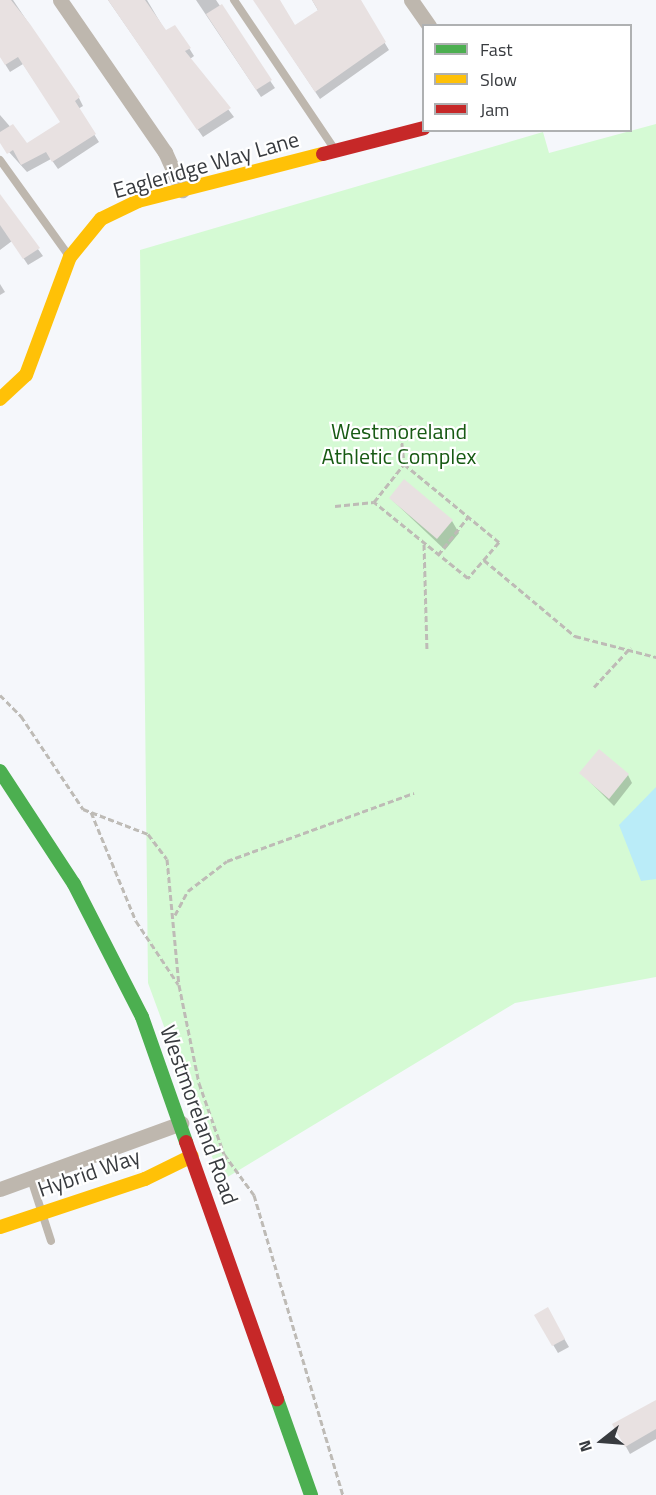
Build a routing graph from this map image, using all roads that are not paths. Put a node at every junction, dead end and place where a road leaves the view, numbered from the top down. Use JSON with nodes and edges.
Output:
{"nodes":[{"id":1,"x":60,"y":0,"type":"edge"},
{"id":2,"x":234,"y":0,"type":"edge"},
{"id":3,"x":411,"y":0,"type":"edge"},
{"id":4,"x":428,"y":24,"type":"edge"},
{"id":5,"x":422,"y":128,"type":"edge"},
{"id":6,"x":336,"y":150,"type":"junction"},
{"id":7,"x":0,"y":160,"type":"edge"},
{"id":8,"x":182,"y":190,"type":"junction"},
{"id":9,"x":70,"y":257,"type":"junction"},
{"id":10,"x":0,"y":399,"type":"edge"},
{"id":11,"x":0,"y":771,"type":"edge"},
{"id":12,"x":181,"y":1123,"type":"junction"},
{"id":13,"x":192,"y":1156,"type":"junction"},
{"id":14,"x":31,"y":1179,"type":"junction"},
{"id":15,"x":0,"y":1189,"type":"edge"},
{"id":16,"x":43,"y":1213,"type":"junction"},
{"id":17,"x":0,"y":1227,"type":"edge"},
{"id":18,"x":51,"y":1241,"type":"dead end"},
{"id":19,"x":311,"y":1495,"type":"edge"}],
"edges":[{"from":1,"to":8,"type":"street"},
{"from":2,"to":6,"type":"lane"},
{"from":3,"to":4,"type":"street"},
{"from":5,"to":6,"type":"street","name":"Eagleridge Way Lane"},
{"from":6,"to":8,"type":"street","name":"Eagleridge Way Lane"},
{"from":7,"to":9,"type":"lane"},
{"from":8,"to":9,"type":"street","name":"Eagleridge Way Lane"},
{"from":9,"to":10,"type":"street","name":"Eagleridge Way Lane"},
{"from":11,"to":12,"type":"street","name":"Westmoreland Road"},
{"from":12,"to":13,"type":"street","name":"Westmoreland Road"},
{"from":12,"to":14,"type":"street","name":"Hybrid Way"},
{"from":13,"to":16,"type":"street","name":"Hybrid Way"},
{"from":13,"to":19,"type":"street","name":"Westmoreland Road"},
{"from":14,"to":15,"type":"street","name":"Hybrid Way"},
{"from":14,"to":16,"type":"lane"},
{"from":16,"to":17,"type":"street","name":"Hybrid Way"},
{"from":16,"to":18,"type":"lane"}]}
